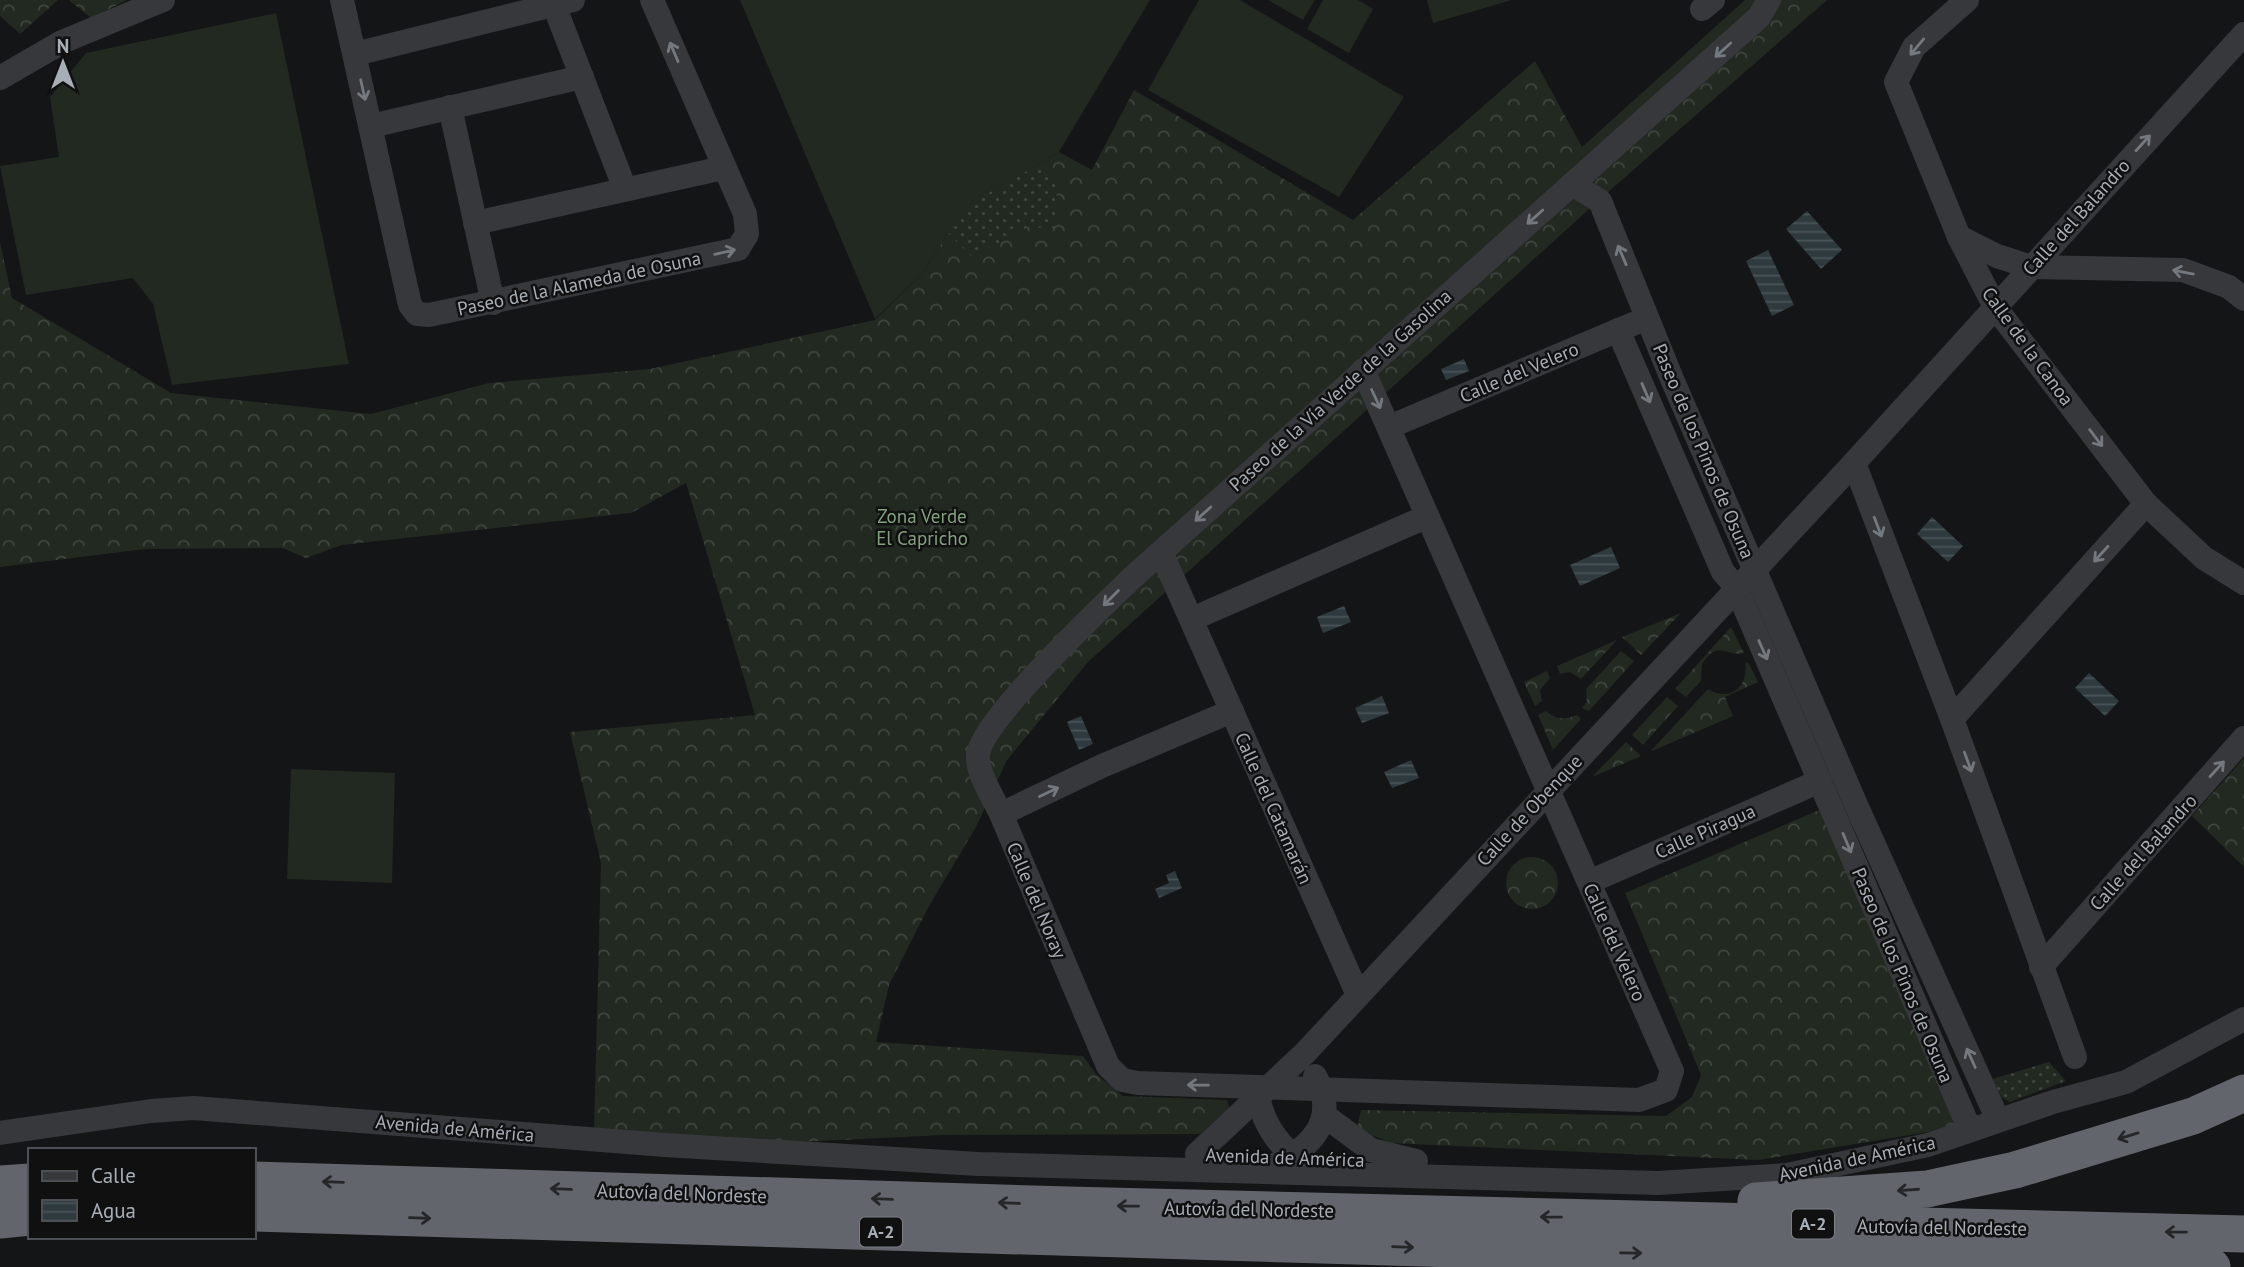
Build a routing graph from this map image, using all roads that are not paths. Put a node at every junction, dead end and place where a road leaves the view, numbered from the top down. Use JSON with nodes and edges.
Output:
{"nodes":[{"id":1,"x":163,"y":0,"type":"edge"},
{"id":2,"x":342,"y":0,"type":"edge"},
{"id":3,"x":652,"y":0,"type":"edge"},
{"id":4,"x":1769,"y":0,"type":"edge"},
{"id":5,"x":1967,"y":0,"type":"edge"},
{"id":6,"x":563,"y":2,"type":"edge"},
{"id":7,"x":2244,"y":34,"type":"edge"},
{"id":8,"x":355,"y":54,"type":"junction"},
{"id":9,"x":582,"y":77,"type":"junction"},
{"id":10,"x":0,"y":81,"type":"edge"},
{"id":11,"x":450,"y":107,"type":"junction"},
{"id":12,"x":371,"y":126,"type":"junction"},
{"id":13,"x":723,"y":168,"type":"junction"},
{"id":14,"x":1572,"y":184,"type":"junction"},
{"id":15,"x":625,"y":189,"type":"junction"},
{"id":16,"x":475,"y":223,"type":"junction"},
{"id":17,"x":1959,"y":237,"type":"junction"},
{"id":18,"x":2031,"y":267,"type":"junction"},
{"id":19,"x":2244,"y":299,"type":"edge"},
{"id":20,"x":493,"y":303,"type":"junction"},
{"id":21,"x":1995,"y":307,"type":"junction"},
{"id":22,"x":1648,"y":317,"type":"junction"},
{"id":23,"x":1618,"y":331,"type":"junction"},
{"id":24,"x":1363,"y":370,"type":"junction"},
{"id":25,"x":1389,"y":427,"type":"junction"},
{"id":26,"x":1854,"y":463,"type":"junction"},
{"id":27,"x":2146,"y":503,"type":"junction"},
{"id":28,"x":1426,"y":517,"type":"junction"},
{"id":29,"x":1161,"y":552,"type":"junction"},
{"id":30,"x":1755,"y":569,"type":"junction"},
{"id":31,"x":2244,"y":583,"type":"edge"},
{"id":32,"x":1736,"y":587,"type":"junction"},
{"id":33,"x":1192,"y":619,"type":"junction"},
{"id":34,"x":1232,"y":711,"type":"junction"},
{"id":35,"x":1952,"y":719,"type":"junction"},
{"id":36,"x":1824,"y":729,"type":"junction"},
{"id":37,"x":2244,"y":738,"type":"edge"},
{"id":38,"x":1820,"y":780,"type":"junction"},
{"id":39,"x":1549,"y":788,"type":"junction"},
{"id":40,"x":1857,"y":807,"type":"junction"},
{"id":41,"x":1001,"y":814,"type":"junction"},
{"id":42,"x":1589,"y":882,"type":"junction"},
{"id":43,"x":2041,"y":967,"type":"junction"},
{"id":44,"x":1358,"y":995,"type":"junction"},
{"id":45,"x":2244,"y":1019,"type":"edge"},
{"id":46,"x":1305,"y":1053,"type":"junction"},
{"id":47,"x":2075,"y":1057,"type":"dead end"},
{"id":48,"x":1323,"y":1089,"type":"junction"},
{"id":49,"x":1262,"y":1092,"type":"junction"},
{"id":50,"x":2244,"y":1093,"type":"edge"},
{"id":51,"x":1325,"y":1116,"type":"junction"},
{"id":52,"x":1998,"y":1120,"type":"junction"},
{"id":53,"x":1970,"y":1130,"type":"junction"},
{"id":54,"x":0,"y":1133,"type":"edge"},
{"id":55,"x":1196,"y":1154,"type":"junction"},
{"id":56,"x":1294,"y":1157,"type":"junction"},
{"id":57,"x":912,"y":1158,"type":"junction"},
{"id":58,"x":1416,"y":1161,"type":"junction"},
{"id":59,"x":1258,"y":1172,"type":"junction"},
{"id":60,"x":1358,"y":1176,"type":"junction"},
{"id":61,"x":256,"y":1180,"type":"edge"},
{"id":62,"x":28,"y":1182,"type":"edge"},
{"id":63,"x":1658,"y":1183,"type":"junction"},
{"id":64,"x":0,"y":1184,"type":"edge"},
{"id":65,"x":256,"y":1213,"type":"edge"},
{"id":66,"x":28,"y":1217,"type":"edge"},
{"id":67,"x":0,"y":1220,"type":"edge"},
{"id":68,"x":1644,"y":1220,"type":"junction"},
{"id":69,"x":550,"y":1222,"type":"junction"},
{"id":70,"x":2244,"y":1234,"type":"edge"},
{"id":71,"x":1375,"y":1267,"type":"edge"},
{"id":72,"x":2212,"y":1267,"type":"edge"}],
"edges":[{"from":1,"to":10,"type":"street"},
{"from":2,"to":8,"type":"street","name":"Paseo de la Alameda de Osuna"},
{"from":13,"to":3,"type":"street","name":"Paseo de la Alameda de Osuna","one_way":true},
{"from":4,"to":14,"type":"street","name":"Paseo de la Vía Verde de la Gasolina","one_way":true},
{"from":5,"to":17,"type":"street","name":"Calle de la Canoa","one_way":true},
{"from":6,"to":8,"type":"street"},
{"from":6,"to":9,"type":"street"},
{"from":18,"to":7,"type":"street","name":"Calle del Balandro","one_way":true},
{"from":8,"to":12,"type":"street","name":"Paseo de la Alameda de Osuna","one_way":true},
{"from":9,"to":11,"type":"street"},
{"from":9,"to":15,"type":"street"},
{"from":11,"to":12,"type":"street"},
{"from":11,"to":16,"type":"street"},
{"from":12,"to":20,"type":"street","name":"Paseo de la Alameda de Osuna"},
{"from":13,"to":15,"type":"street"},
{"from":20,"to":13,"type":"street","name":"Paseo de la Alameda de Osuna","one_way":true},
{"from":22,"to":14,"type":"street","name":"Paseo de los Pinos de Osuna","one_way":true},
{"from":14,"to":24,"type":"street","name":"Paseo de la Vía Verde de la Gasolina","one_way":true},
{"from":15,"to":16,"type":"street"},
{"from":16,"to":20,"type":"street"},
{"from":17,"to":18,"type":"street"},
{"from":17,"to":21,"type":"street","name":"Calle de la Canoa"},
{"from":19,"to":18,"type":"street","one_way":true},
{"from":18,"to":21,"type":"street","name":"Calle del Balandro"},
{"from":21,"to":26,"type":"street","name":"Calle del Balandro"},
{"from":21,"to":27,"type":"street","name":"Calle de la Canoa","one_way":true},
{"from":22,"to":23,"type":"street","name":"Calle del Velero"},
{"from":22,"to":30,"type":"street","name":"Paseo de los Pinos de Osuna"},
{"from":23,"to":25,"type":"street","name":"Calle del Velero"},
{"from":23,"to":32,"type":"street","name":"Paseo de los Pinos de Osuna","one_way":true},
{"from":24,"to":25,"type":"street","name":"Calle del Velero","one_way":true},
{"from":24,"to":29,"type":"street","name":"Paseo de la Vía Verde de la Gasolina","one_way":true},
{"from":25,"to":28,"type":"street","name":"Calle del Velero"},
{"from":26,"to":30,"type":"street","name":"Calle del Balandro"},
{"from":26,"to":35,"type":"street","one_way":true},
{"from":27,"to":31,"type":"street","name":"Calle de la Canoa"},
{"from":27,"to":35,"type":"street","one_way":true},
{"from":28,"to":33,"type":"street"},
{"from":28,"to":39,"type":"street","name":"Calle del Velero"},
{"from":29,"to":33,"type":"street","name":"Calle del Catamarán"},
{"from":29,"to":41,"type":"street","name":"Paseo de la Vía Verde de la Gasolina","one_way":true},
{"from":30,"to":32,"type":"street","name":"Calle de Obenque"},
{"from":30,"to":36,"type":"street","name":"Paseo de los Pinos de Osuna"},
{"from":32,"to":38,"type":"street","name":"Paseo de los Pinos de Osuna","one_way":true},
{"from":32,"to":39,"type":"street","name":"Calle de Obenque"},
{"from":33,"to":34,"type":"street","name":"Calle del Catamarán"},
{"from":41,"to":34,"type":"street","one_way":true},
{"from":34,"to":44,"type":"street","name":"Calle del Catamarán"},
{"from":35,"to":43,"type":"street","one_way":true},
{"from":36,"to":38,"type":"street","name":"Paseo de los Pinos de Osuna"},
{"from":36,"to":40,"type":"street","name":"Paseo de los Pinos de Osuna"},
{"from":43,"to":37,"type":"street","name":"Calle del Balandro","one_way":true},
{"from":38,"to":40,"type":"street","name":"Paseo de los Pinos de Osuna"},
{"from":38,"to":42,"type":"street","name":"Calle Piragua"},
{"from":38,"to":53,"type":"street","name":"Paseo de los Pinos de Osuna","one_way":true},
{"from":39,"to":42,"type":"street","name":"Calle del Velero"},
{"from":39,"to":44,"type":"street","name":"Calle de Obenque"},
{"from":52,"to":40,"type":"street","name":"Paseo de los Pinos de Osuna","one_way":true},
{"from":49,"to":41,"type":"street","name":"Calle del Noray","one_way":true},
{"from":42,"to":48,"type":"street","name":"Calle del Velero"},
{"from":43,"to":47,"type":"street"},
{"from":44,"to":46,"type":"street","name":"Calle de Obenque"},
{"from":45,"to":52,"type":"street","name":"Avenida de América"},
{"from":46,"to":48,"type":"street"},
{"from":46,"to":49,"type":"street","name":"Calle de Obenque"},
{"from":48,"to":49,"type":"street","name":"Calle del Velero"},
{"from":48,"to":51,"type":"street"},
{"from":49,"to":55,"type":"street","name":"Calle de Obenque"},
{"from":49,"to":56,"type":"street"},
{"from":50,"to":68,"type":"highway","one_way":true},
{"from":51,"to":56,"type":"street"},
{"from":51,"to":58,"type":"street"},
{"from":52,"to":53,"type":"street","name":"Avenida de América"},
{"from":53,"to":63,"type":"street","name":"Avenida de América"},
{"from":54,"to":57,"type":"street","name":"Avenida de América"},
{"from":55,"to":56,"type":"street","name":"Avenida de América"},
{"from":55,"to":57,"type":"street","name":"Avenida de América"},
{"from":56,"to":58,"type":"street","name":"Avenida de América"},
{"from":56,"to":59,"type":"street"},
{"from":56,"to":60,"type":"street"},
{"from":57,"to":59,"type":"street","name":"Avenida de América"},
{"from":58,"to":63,"type":"street","name":"Avenida de América"},
{"from":59,"to":60,"type":"street","name":"Avenida de América"},
{"from":60,"to":63,"type":"street","name":"Avenida de América"},
{"from":68,"to":61,"type":"highway","name":"Autovía del Nordeste","number":"A-2","one_way":true},
{"from":62,"to":64,"type":"highway"},
{"from":65,"to":69,"type":"highway","name":"Autovía del Nordeste","number":"A-2","one_way":true},
{"from":66,"to":67,"type":"highway"},
{"from":70,"to":68,"type":"highway","name":"Autovía del Nordeste","number":"A-2","one_way":true},
{"from":69,"to":71,"type":"highway"},
{"from":69,"to":72,"type":"highway","name":"Autovía del Nordeste","number":"A-2","one_way":true}]}
